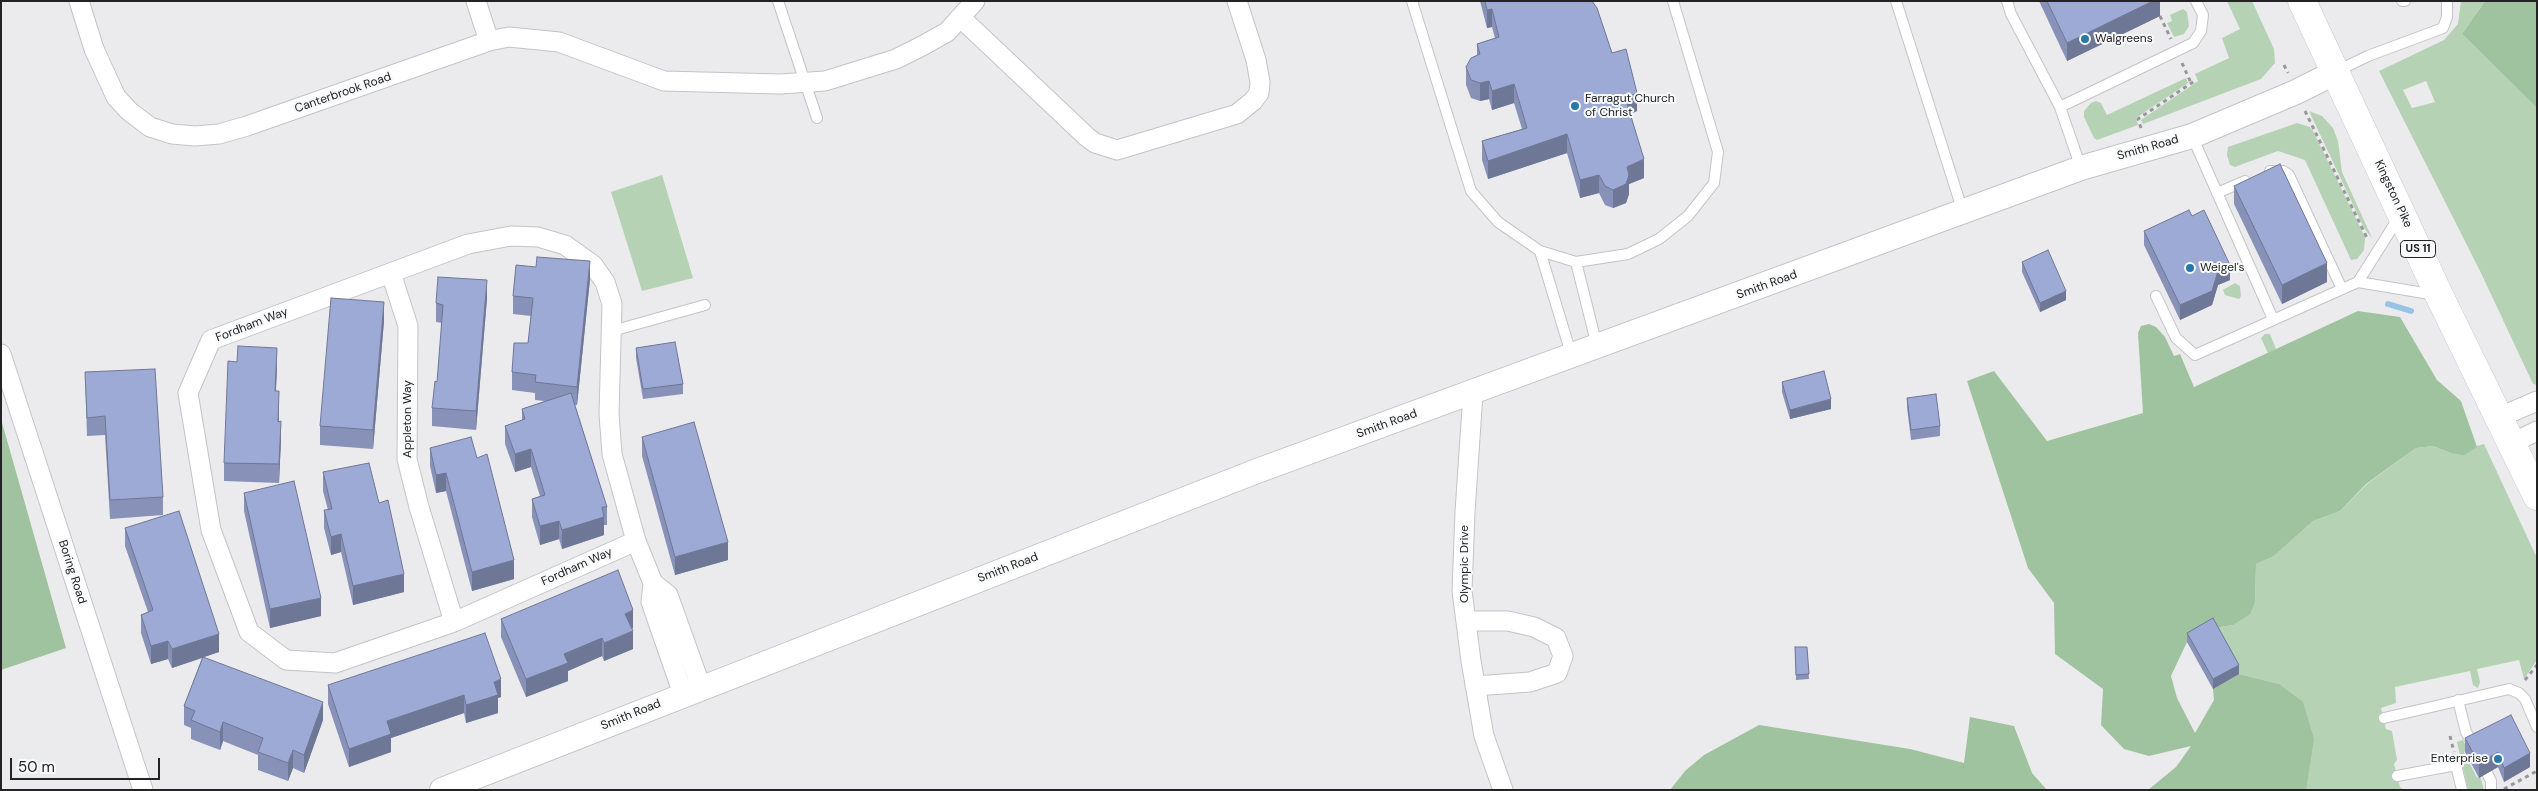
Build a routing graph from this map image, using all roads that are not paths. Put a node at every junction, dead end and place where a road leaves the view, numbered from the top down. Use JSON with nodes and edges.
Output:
{"nodes":[{"id":1,"x":79,"y":1,"type":"edge"},
{"id":2,"x":476,"y":1,"type":"edge"},
{"id":3,"x":778,"y":1,"type":"edge"},
{"id":4,"x":975,"y":1,"type":"edge"},
{"id":5,"x":1237,"y":1,"type":"edge"},
{"id":6,"x":1412,"y":1,"type":"edge"},
{"id":7,"x":1673,"y":1,"type":"edge"},
{"id":8,"x":1896,"y":1,"type":"edge"},
{"id":9,"x":2007,"y":1,"type":"edge"},
{"id":10,"x":2196,"y":1,"type":"edge"},
{"id":11,"x":2302,"y":1,"type":"edge"},
{"id":12,"x":2447,"y":1,"type":"edge"},
{"id":13,"x":961,"y":18,"type":"junction"},
{"id":14,"x":488,"y":41,"type":"junction"},
{"id":15,"x":2336,"y":72,"type":"junction"},
{"id":16,"x":804,"y":82,"type":"junction"},
{"id":17,"x":2060,"y":106,"type":"junction"},
{"id":18,"x":816,"y":118,"type":"dead end"},
{"id":19,"x":2192,"y":136,"type":"junction"},
{"id":20,"x":2082,"y":168,"type":"junction"},
{"id":21,"x":2217,"y":193,"type":"junction"},
{"id":22,"x":1963,"y":212,"type":"junction"},
{"id":23,"x":2402,"y":212,"type":"junction"},
{"id":24,"x":1540,"y":251,"type":"junction"},
{"id":25,"x":1576,"y":262,"type":"junction"},
{"id":26,"x":391,"y":273,"type":"junction"},
{"id":27,"x":2358,"y":282,"type":"junction"},
{"id":28,"x":2342,"y":289,"type":"junction"},
{"id":29,"x":2440,"y":295,"type":"junction"},
{"id":30,"x":2156,"y":296,"type":"dead end"},
{"id":31,"x":705,"y":306,"type":"dead end"},
{"id":32,"x":2273,"y":319,"type":"junction"},
{"id":33,"x":612,"y":331,"type":"junction"},
{"id":34,"x":1597,"y":347,"type":"junction"},
{"id":35,"x":1,"y":354,"type":"edge"},
{"id":36,"x":1572,"y":357,"type":"junction"},
{"id":37,"x":1473,"y":393,"type":"junction"},
{"id":38,"x":2537,"y":400,"type":"edge"},
{"id":39,"x":2500,"y":417,"type":"junction"},
{"id":40,"x":2537,"y":431,"type":"edge"},
{"id":41,"x":2512,"y":443,"type":"junction"},
{"id":42,"x":2537,"y":496,"type":"edge"},
{"id":43,"x":636,"y":541,"type":"junction"},
{"id":44,"x":1466,"y":621,"type":"junction"},
{"id":45,"x":454,"y":622,"type":"junction"},
{"id":46,"x":1475,"y":686,"type":"junction"},
{"id":47,"x":692,"y":691,"type":"junction"},
{"id":48,"x":2458,"y":700,"type":"junction"},
{"id":49,"x":2384,"y":718,"type":"dead end"},
{"id":50,"x":2537,"y":727,"type":"edge"},
{"id":51,"x":2397,"y":776,"type":"dead end"},
{"id":52,"x":143,"y":790,"type":"edge"},
{"id":53,"x":442,"y":790,"type":"edge"},
{"id":54,"x":1502,"y":790,"type":"edge"},
{"id":55,"x":2462,"y":790,"type":"edge"},
{"id":56,"x":2491,"y":790,"type":"edge"}],
"edges":[{"from":1,"to":14,"type":"street","name":"Canterbrook Road"},
{"from":2,"to":14,"type":"street"},
{"from":3,"to":16,"type":"lane"},
{"from":4,"to":13,"type":"street","name":"Canterbrook Road"},
{"from":5,"to":13,"type":"street"},
{"from":6,"to":24,"type":"lane"},
{"from":7,"to":25,"type":"lane"},
{"from":8,"to":22,"type":"lane"},
{"from":9,"to":17,"type":"lane"},
{"from":10,"to":17,"type":"lane"},
{"from":11,"to":15,"type":"main road","name":"Kingston Pike","number":"US 11"},
{"from":12,"to":15,"type":"lane"},
{"from":13,"to":16,"type":"street","name":"Canterbrook Road"},
{"from":14,"to":16,"type":"street","name":"Canterbrook Road"},
{"from":15,"to":19,"type":"street","name":"Smith Road"},
{"from":15,"to":23,"type":"main road","name":"Kingston Pike","number":"US 11"},
{"from":16,"to":18,"type":"lane"},
{"from":17,"to":20,"type":"lane"},
{"from":19,"to":20,"type":"street","name":"Smith Road"},
{"from":19,"to":21,"type":"lane"},
{"from":20,"to":22,"type":"street","name":"Smith Road"},
{"from":21,"to":28,"type":"lane"},
{"from":21,"to":32,"type":"lane"},
{"from":22,"to":34,"type":"street","name":"Smith Road"},
{"from":23,"to":27,"type":"lane"},
{"from":23,"to":29,"type":"main road","name":"Kingston Pike","number":"US 11"},
{"from":24,"to":25,"type":"lane"},
{"from":24,"to":36,"type":"lane"},
{"from":25,"to":34,"type":"lane"},
{"from":26,"to":33,"type":"street","name":"Fordham Way"},
{"from":26,"to":45,"type":"street","name":"Appleton Way"},
{"from":26,"to":45,"type":"street","name":"Fordham Way"},
{"from":27,"to":28,"type":"lane"},
{"from":27,"to":29,"type":"lane"},
{"from":28,"to":32,"type":"lane"},
{"from":29,"to":39,"type":"main road","name":"Kingston Pike","number":"US 11"},
{"from":30,"to":32,"type":"lane"},
{"from":31,"to":33,"type":"lane"},
{"from":33,"to":43,"type":"street","name":"Fordham Way"},
{"from":34,"to":36,"type":"street","name":"Smith Road"},
{"from":35,"to":52,"type":"street","name":"Boring Road"},
{"from":36,"to":37,"type":"street","name":"Smith Road"},
{"from":37,"to":44,"type":"street","name":"Olympic Drive"},
{"from":37,"to":47,"type":"street","name":"Smith Road"},
{"from":38,"to":39,"type":"street"},
{"from":39,"to":41,"type":"main road","name":"Kingston Pike","number":"US 11"},
{"from":40,"to":41,"type":"street"},
{"from":41,"to":42,"type":"main road","name":"Kingston Pike","number":"US 11"},
{"from":43,"to":45,"type":"street","name":"Fordham Way"},
{"from":43,"to":47,"type":"street","name":"Fordham Way"},
{"from":44,"to":46,"type":"street","name":"Olympic Drive"},
{"from":44,"to":46,"type":"street"},
{"from":46,"to":54,"type":"street","name":"Olympic Drive"},
{"from":47,"to":53,"type":"street","name":"Smith Road"},
{"from":48,"to":49,"type":"lane"},
{"from":48,"to":50,"type":"lane"},
{"from":48,"to":56,"type":"lane"},
{"from":51,"to":55,"type":"lane"}]}
